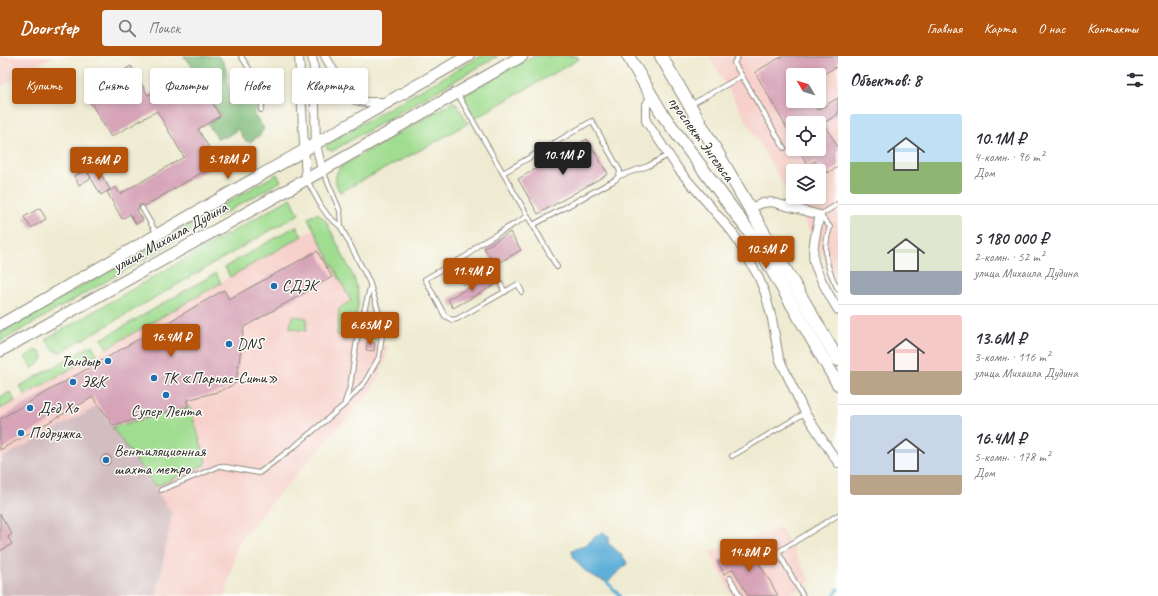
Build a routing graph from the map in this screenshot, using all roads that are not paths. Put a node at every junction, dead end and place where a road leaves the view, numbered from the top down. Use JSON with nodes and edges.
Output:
{"nodes":[{"id":1,"x":241,"y":56,"type":"edge"},
{"id":2,"x":300,"y":56,"type":"edge"},
{"id":3,"x":312,"y":56,"type":"edge"},
{"id":4,"x":325,"y":56,"type":"edge"},
{"id":5,"x":468,"y":56,"type":"edge"},
{"id":6,"x":522,"y":56,"type":"edge"},
{"id":7,"x":628,"y":56,"type":"edge"},
{"id":8,"x":661,"y":56,"type":"edge"},
{"id":9,"x":738,"y":56,"type":"edge"},
{"id":10,"x":742,"y":76,"type":"junction"},
{"id":11,"x":457,"y":93,"type":"junction"},
{"id":12,"x":652,"y":96,"type":"junction"},
{"id":13,"x":389,"y":102,"type":"junction"},
{"id":14,"x":690,"y":106,"type":"junction"},
{"id":15,"x":261,"y":110,"type":"dead end"},
{"id":16,"x":316,"y":144,"type":"junction"},
{"id":17,"x":784,"y":148,"type":"dead end"},
{"id":18,"x":304,"y":151,"type":"junction"},
{"id":19,"x":668,"y":155,"type":"junction"},
{"id":20,"x":322,"y":170,"type":"junction"},
{"id":21,"x":503,"y":173,"type":"junction"},
{"id":22,"x":619,"y":176,"type":"junction"},
{"id":23,"x":306,"y":179,"type":"junction"},
{"id":24,"x":837,"y":207,"type":"edge"},
{"id":25,"x":142,"y":208,"type":"dead end"},
{"id":26,"x":750,"y":208,"type":"junction"},
{"id":27,"x":820,"y":215,"type":"junction"},
{"id":28,"x":528,"y":216,"type":"junction"},
{"id":29,"x":533,"y":225,"type":"junction"},
{"id":30,"x":341,"y":227,"type":"junction"},
{"id":31,"x":758,"y":234,"type":"junction"},
{"id":32,"x":157,"y":235,"type":"junction"},
{"id":33,"x":454,"y":263,"type":"junction"},
{"id":34,"x":557,"y":267,"type":"dead end"},
{"id":35,"x":495,"y":274,"type":"dead end"},
{"id":36,"x":464,"y":282,"type":"dead end"},
{"id":37,"x":370,"y":287,"type":"junction"},
{"id":38,"x":838,"y":289,"type":"edge"},
{"id":39,"x":505,"y":292,"type":"junction"},
{"id":40,"x":522,"y":292,"type":"dead end"},
{"id":41,"x":838,"y":310,"type":"edge"},
{"id":42,"x":0,"y":325,"type":"edge"},
{"id":43,"x":0,"y":351,"type":"edge"},
{"id":44,"x":838,"y":360,"type":"edge"},
{"id":45,"x":838,"y":384,"type":"edge"},
{"id":46,"x":344,"y":405,"type":"junction"},
{"id":47,"x":805,"y":413,"type":"junction"},
{"id":48,"x":732,"y":456,"type":"dead end"},
{"id":49,"x":838,"y":463,"type":"edge"},
{"id":50,"x":162,"y":490,"type":"dead end"},
{"id":51,"x":838,"y":515,"type":"edge"},
{"id":52,"x":730,"y":578,"type":"dead end"},
{"id":53,"x":740,"y":596,"type":"edge"},
{"id":54,"x":803,"y":596,"type":"edge"}],
"edges":[{"from":1,"to":15,"type":"lane"},
{"from":2,"to":18,"type":"street"},
{"from":3,"to":16,"type":"street"},
{"from":4,"to":13,"type":"street"},
{"from":5,"to":13,"type":"street","name":"улица Михаила Дудина"},
{"from":6,"to":11,"type":"street","name":"улица Михаила Дудина"},
{"from":7,"to":12,"type":"main road","name":"проспект Энгельса"},
{"from":8,"to":14,"type":"main road","name":"проспект Энгельса"},
{"from":9,"to":10,"type":"lane"},
{"from":10,"to":14,"type":"lane"},
{"from":10,"to":17,"type":"lane"},
{"from":11,"to":20,"type":"street","name":"улица Михаила Дудина"},
{"from":11,"to":21,"type":"lane"},
{"from":12,"to":19,"type":"street"},
{"from":12,"to":31,"type":"main road","name":"проспект Энгельса"},
{"from":13,"to":16,"type":"street","name":"улица Михаила Дудина"},
{"from":14,"to":26,"type":"main road","name":"проспект Энгельса"},
{"from":16,"to":18,"type":"street","name":"улица Михаила Дудина"},
{"from":16,"to":20,"type":"street"},
{"from":18,"to":23,"type":"street"},
{"from":18,"to":32,"type":"street","name":"улица Михаила Дудина"},
{"from":19,"to":22,"type":"lane"},
{"from":19,"to":47,"type":"street"},
{"from":20,"to":23,"type":"street","name":"улица Михаила Дудина"},
{"from":20,"to":30,"type":"lane"},
{"from":21,"to":22,"type":"lane"},
{"from":21,"to":28,"type":"lane"},
{"from":22,"to":29,"type":"lane"},
{"from":23,"to":30,"type":"lane"},
{"from":23,"to":43,"type":"street","name":"улица Михаила Дудина"},
{"from":24,"to":27,"type":"lane"},
{"from":25,"to":32,"type":"lane"},
{"from":26,"to":27,"type":"street"},
{"from":26,"to":31,"type":"main road","name":"проспект Энгельса"},
{"from":27,"to":38,"type":"lane"},
{"from":27,"to":41,"type":"street"},
{"from":28,"to":29,"type":"lane"},
{"from":28,"to":33,"type":"lane"},
{"from":29,"to":34,"type":"lane"},
{"from":30,"to":37,"type":"lane"},
{"from":31,"to":44,"type":"main road"},
{"from":31,"to":45,"type":"main road"},
{"from":32,"to":42,"type":"street","name":"улица Михаила Дудина"},
{"from":33,"to":36,"type":"lane"},
{"from":33,"to":39,"type":"lane"},
{"from":35,"to":39,"type":"lane"},
{"from":37,"to":46,"type":"lane"},
{"from":37,"to":46,"type":"lane"},
{"from":39,"to":40,"type":"lane"},
{"from":46,"to":50,"type":"lane"},
{"from":47,"to":48,"type":"lane"},
{"from":47,"to":49,"type":"street"},
{"from":51,"to":54,"type":"lane"},
{"from":52,"to":53,"type":"lane"}]}
